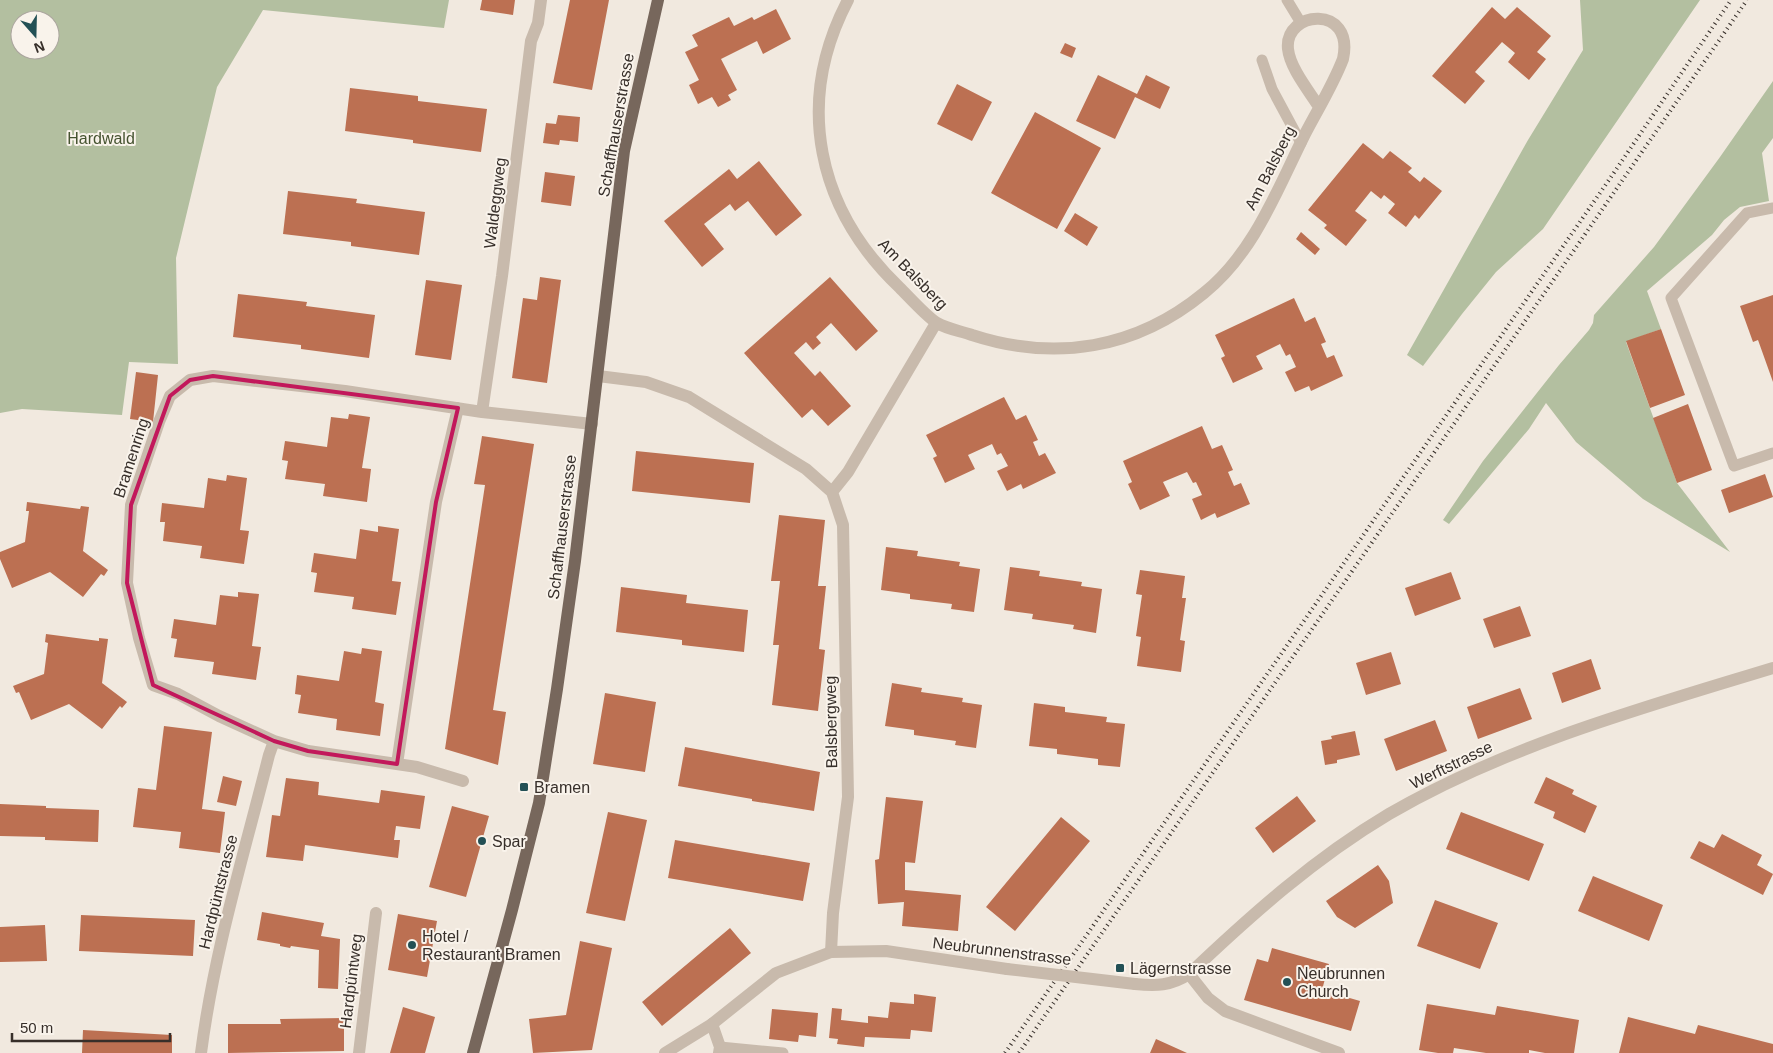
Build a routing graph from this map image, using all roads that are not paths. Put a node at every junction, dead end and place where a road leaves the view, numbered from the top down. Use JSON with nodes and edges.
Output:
{"nodes":[{"id":1,"x":541,"y":0,"type":"edge"},
{"id":2,"x":658,"y":0,"type":"edge"},
{"id":3,"x":848,"y":0,"type":"edge"},
{"id":4,"x":1287,"y":0,"type":"edge"},
{"id":5,"x":1300,"y":23,"type":"junction"},
{"id":6,"x":1262,"y":60,"type":"dead end"},
{"id":7,"x":1318,"y":107,"type":"junction"},
{"id":8,"x":1301,"y":143,"type":"junction"},
{"id":9,"x":1773,"y":208,"type":"edge"},
{"id":10,"x":936,"y":323,"type":"junction"},
{"id":11,"x":598,"y":376,"type":"junction"},
{"id":12,"x":458,"y":408,"type":"junction"},
{"id":13,"x":482,"y":412,"type":"junction"},
{"id":14,"x":592,"y":424,"type":"junction"},
{"id":15,"x":1773,"y":453,"type":"edge"},
{"id":16,"x":832,"y":492,"type":"junction"},
{"id":17,"x":1773,"y":668,"type":"edge"},
{"id":18,"x":274,"y":741,"type":"junction"},
{"id":19,"x":397,"y":764,"type":"junction"},
{"id":20,"x":463,"y":781,"type":"dead end"},
{"id":21,"x":376,"y":913,"type":"dead end"},
{"id":22,"x":831,"y":952,"type":"junction"},
{"id":23,"x":1189,"y":974,"type":"junction"},
{"id":24,"x":712,"y":1024,"type":"junction"},
{"id":25,"x":719,"y":1050,"type":"edge"},
{"id":26,"x":201,"y":1053,"type":"edge"},
{"id":27,"x":359,"y":1053,"type":"edge"},
{"id":28,"x":473,"y":1053,"type":"edge"},
{"id":29,"x":665,"y":1053,"type":"edge"},
{"id":30,"x":783,"y":1053,"type":"edge"},
{"id":31,"x":1339,"y":1053,"type":"edge"}],
"edges":[{"from":1,"to":13,"type":"street","name":"Waldeggweg"},
{"from":2,"to":11,"type":"main road","name":"Schaffhauserstrasse"},
{"from":3,"to":10,"type":"street","name":"Am Balsberg"},
{"from":4,"to":5,"type":"lane"},
{"from":5,"to":7,"type":"street"},
{"from":5,"to":7,"type":"street","name":"Am Balsberg"},
{"from":6,"to":8,"type":"lane"},
{"from":7,"to":8,"type":"street","name":"Am Balsberg"},
{"from":8,"to":10,"type":"street","name":"Am Balsberg"},
{"from":9,"to":15,"type":"lane"},
{"from":10,"to":16,"type":"street"},
{"from":11,"to":14,"type":"main road","name":"Schaffhauserstrasse"},
{"from":11,"to":16,"type":"street"},
{"from":12,"to":13,"type":"street","name":"Bramenring"},
{"from":12,"to":18,"type":"street","name":"Bramenring"},
{"from":12,"to":19,"type":"street"},
{"from":13,"to":14,"type":"street","name":"Bramenring"},
{"from":14,"to":28,"type":"main road","name":"Schaffhauserstrasse"},
{"from":16,"to":22,"type":"street","name":"Balsbergweg"},
{"from":17,"to":23,"type":"street","name":"Werftstrasse"},
{"from":18,"to":19,"type":"street","name":"Bramenring"},
{"from":18,"to":26,"type":"street","name":"Hardpüntstrasse"},
{"from":19,"to":20,"type":"street","name":"Bramenring"},
{"from":21,"to":27,"type":"street","name":"Hardpüntweg"},
{"from":22,"to":23,"type":"street","name":"Neubrunnenstrasse","bridge":true},
{"from":22,"to":24,"type":"street","name":"Neubrunnenstrasse"},
{"from":23,"to":31,"type":"street"},
{"from":24,"to":25,"type":"street"},
{"from":24,"to":29,"type":"street","name":"Neubrunnenstrasse"},
{"from":25,"to":30,"type":"lane"}]}
